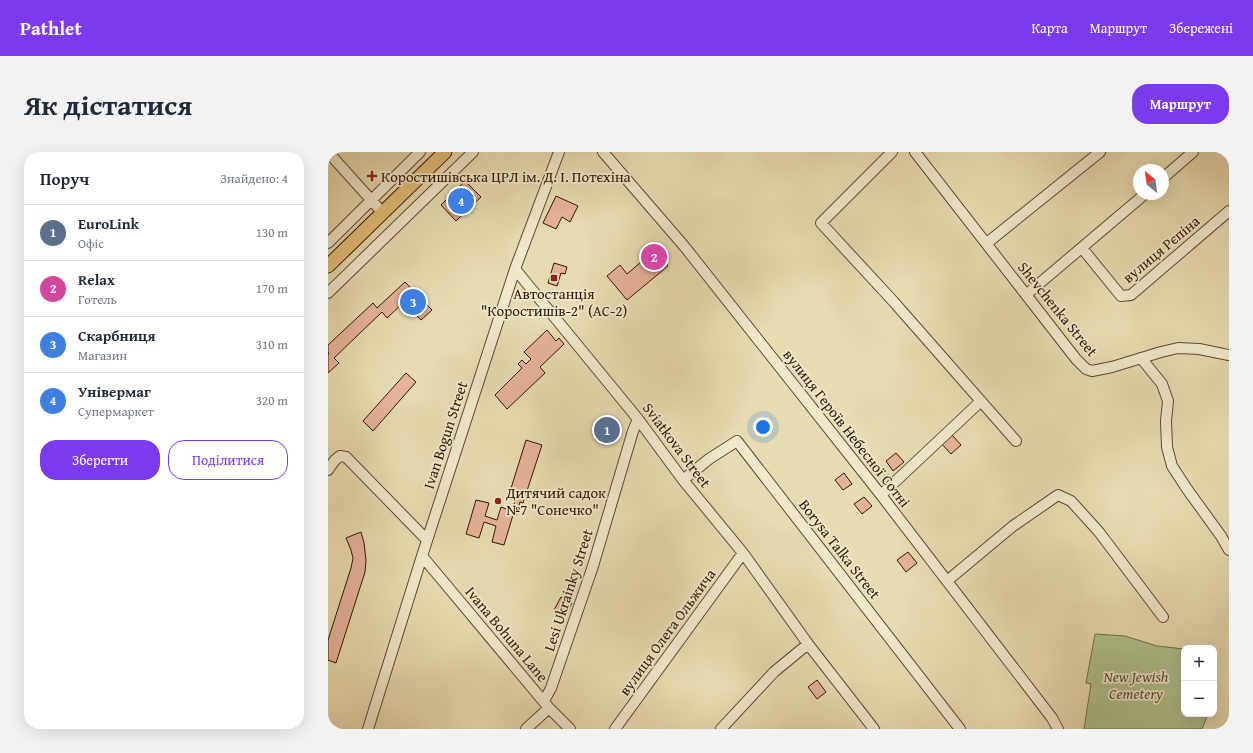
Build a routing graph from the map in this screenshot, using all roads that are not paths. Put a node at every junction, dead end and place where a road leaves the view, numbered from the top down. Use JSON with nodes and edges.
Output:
{"nodes":[{"id":1,"x":328,"y":152,"type":"edge"},
{"id":2,"x":420,"y":152,"type":"edge"},
{"id":3,"x":445,"y":152,"type":"edge"},
{"id":4,"x":473,"y":152,"type":"edge"},
{"id":5,"x":558,"y":152,"type":"edge"},
{"id":6,"x":603,"y":152,"type":"edge"},
{"id":7,"x":892,"y":152,"type":"edge"},
{"id":8,"x":915,"y":152,"type":"edge"},
{"id":9,"x":1100,"y":152,"type":"edge"},
{"id":10,"x":1193,"y":152,"type":"edge"},
{"id":11,"x":1169,"y":173,"type":"edge"},
{"id":12,"x":371,"y":200,"type":"junction"},
{"id":13,"x":1138,"y":200,"type":"edge"},
{"id":14,"x":1229,"y":211,"type":"edge"},
{"id":15,"x":382,"y":212,"type":"junction"},
{"id":16,"x":328,"y":242,"type":"edge"},
{"id":17,"x":987,"y":243,"type":"junction"},
{"id":18,"x":1082,"y":248,"type":"junction"},
{"id":19,"x":328,"y":266,"type":"edge"},
{"id":20,"x":515,"y":269,"type":"junction"},
{"id":21,"x":328,"y":293,"type":"edge"},
{"id":22,"x":1027,"y":294,"type":"junction"},
{"id":23,"x":1229,"y":355,"type":"edge"},
{"id":24,"x":1141,"y":358,"type":"junction"},
{"id":25,"x":981,"y":401,"type":"junction"},
{"id":26,"x":638,"y":419,"type":"junction"},
{"id":27,"x":1016,"y":441,"type":"dead end"},
{"id":28,"x":328,"y":470,"type":"edge"},
{"id":29,"x":683,"y":480,"type":"junction"},
{"id":30,"x":881,"y":495,"type":"junction"},
{"id":31,"x":427,"y":540,"type":"junction"},
{"id":32,"x":1229,"y":550,"type":"edge"},
{"id":33,"x":743,"y":553,"type":"junction"},
{"id":34,"x":422,"y":556,"type":"junction"},
{"id":35,"x":948,"y":581,"type":"junction"},
{"id":36,"x":1163,"y":617,"type":"dead end"},
{"id":37,"x":808,"y":644,"type":"junction"},
{"id":38,"x":546,"y":705,"type":"junction"},
{"id":39,"x":368,"y":729,"type":"edge"},
{"id":40,"x":526,"y":729,"type":"edge"},
{"id":41,"x":570,"y":729,"type":"edge"},
{"id":42,"x":615,"y":729,"type":"edge"},
{"id":43,"x":721,"y":729,"type":"edge"},
{"id":44,"x":874,"y":729,"type":"edge"},
{"id":45,"x":960,"y":729,"type":"edge"},
{"id":46,"x":1058,"y":729,"type":"edge"}],
"edges":[{"from":1,"to":12,"type":"street"},
{"from":2,"to":12,"type":"street"},
{"from":3,"to":15,"type":"main road"},
{"from":4,"to":21,"type":"street"},
{"from":5,"to":20,"type":"street","name":"Ivan Bogun Street"},
{"from":6,"to":30,"type":"street","name":"вулиця Героїв Небесної Сотні"},
{"from":7,"to":25,"type":"street"},
{"from":8,"to":17,"type":"street","name":"Shevchenka Street"},
{"from":9,"to":17,"type":"street"},
{"from":10,"to":11,"type":"street"},
{"from":12,"to":15,"type":"street"},
{"from":12,"to":16,"type":"street"},
{"from":13,"to":18,"type":"street"},
{"from":14,"to":18,"type":"street","name":"вулиця Рєпіна"},
{"from":15,"to":19,"type":"main road"},
{"from":17,"to":22,"type":"street","name":"Shevchenka Street"},
{"from":18,"to":22,"type":"street"},
{"from":20,"to":26,"type":"street","name":"Sviatkova Street"},
{"from":20,"to":31,"type":"street","name":"Ivan Bogun Street"},
{"from":22,"to":24,"type":"street","name":"Shevchenka Street"},
{"from":23,"to":24,"type":"street","name":"Shevchenka Street"},
{"from":24,"to":32,"type":"street"},
{"from":25,"to":27,"type":"street"},
{"from":25,"to":30,"type":"street"},
{"from":26,"to":29,"type":"street","name":"Sviatkova Street"},
{"from":26,"to":38,"type":"street","name":"Lesi Ukrainky Street"},
{"from":28,"to":31,"type":"street"},
{"from":29,"to":33,"type":"street","name":"Sviatkova Street"},
{"from":29,"to":45,"type":"street","name":"Borysa Talka Street"},
{"from":30,"to":35,"type":"street","name":"вулиця Героїв Небесної Сотні"},
{"from":31,"to":34,"type":"street","name":"Ivan Bogun Street"},
{"from":33,"to":37,"type":"street","name":"Sviatkova Street"},
{"from":33,"to":42,"type":"street","name":"вулиця Олега Ольжича"},
{"from":34,"to":38,"type":"street","name":"Ivana Bohuna Lane"},
{"from":34,"to":39,"type":"street","name":"Ivan Bogun Street"},
{"from":35,"to":36,"type":"street"},
{"from":35,"to":46,"type":"street","name":"вулиця Героїв Небесної Сотні"},
{"from":37,"to":43,"type":"street"},
{"from":37,"to":44,"type":"street","name":"Sviatkova Street"},
{"from":38,"to":40,"type":"street","name":"Lesi Ukrainky Street"},
{"from":38,"to":41,"type":"street","name":"Ivana Bohuna Lane"}]}
